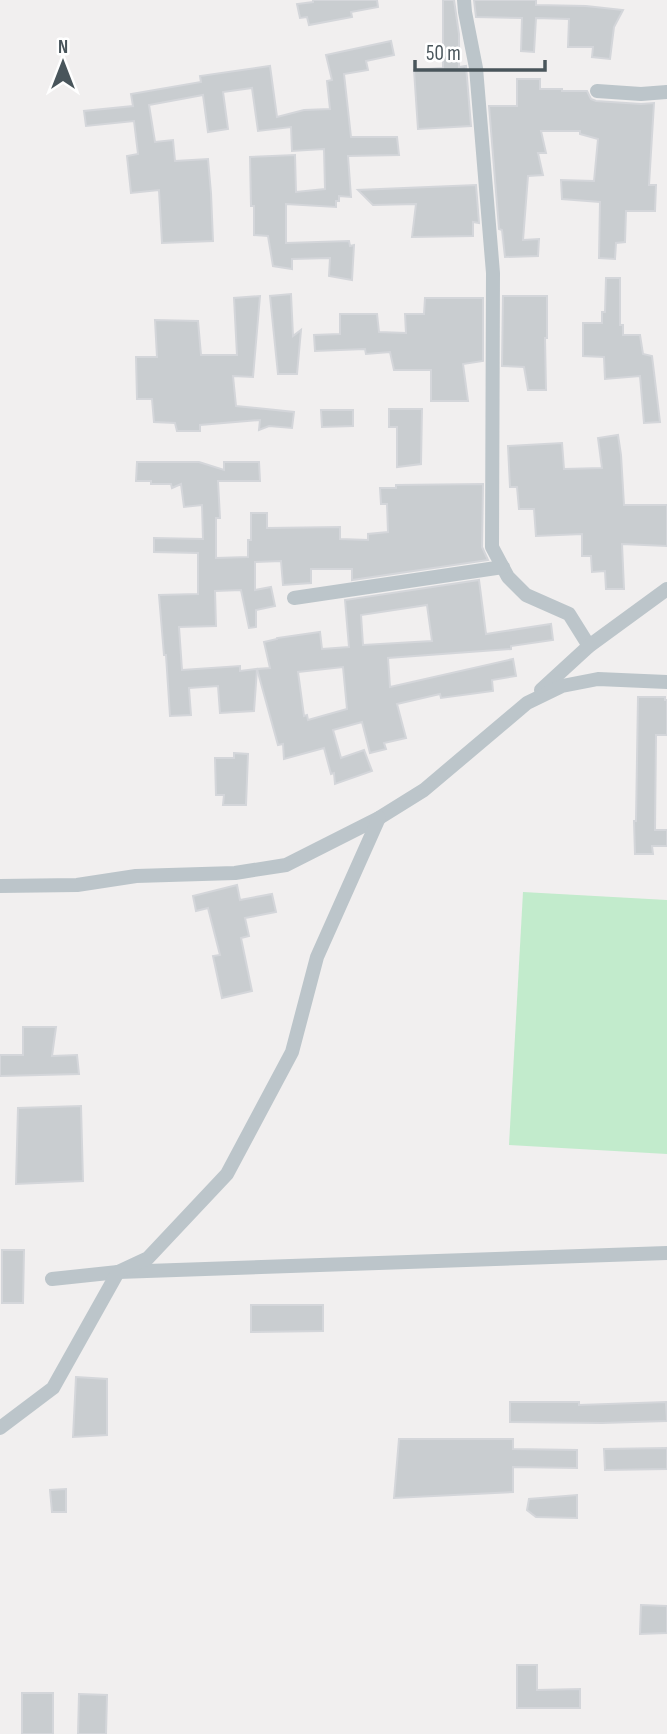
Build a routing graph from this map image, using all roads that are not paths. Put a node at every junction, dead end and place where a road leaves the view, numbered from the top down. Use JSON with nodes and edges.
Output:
{"nodes":[{"id":1,"x":464,"y":0,"type":"edge"},
{"id":2,"x":597,"y":91,"type":"dead end"},
{"id":3,"x":667,"y":92,"type":"edge"},
{"id":4,"x":503,"y":567,"type":"junction"},
{"id":5,"x":667,"y":589,"type":"edge"},
{"id":6,"x":294,"y":598,"type":"dead end"},
{"id":7,"x":589,"y":646,"type":"junction"},
{"id":8,"x":667,"y":682,"type":"edge"},
{"id":9,"x":527,"y":703,"type":"junction"},
{"id":10,"x":379,"y":818,"type":"junction"},
{"id":11,"x":0,"y":887,"type":"edge"},
{"id":12,"x":667,"y":1252,"type":"edge"},
{"id":13,"x":118,"y":1272,"type":"junction"},
{"id":14,"x":52,"y":1279,"type":"dead end"},
{"id":15,"x":0,"y":1428,"type":"edge"}],
"edges":[{"from":1,"to":4,"type":"street"},
{"from":2,"to":3,"type":"street"},
{"from":4,"to":6,"type":"street"},
{"from":4,"to":7,"type":"street"},
{"from":5,"to":7,"type":"street"},
{"from":7,"to":9,"type":"street"},
{"from":8,"to":9,"type":"street"},
{"from":9,"to":10,"type":"street"},
{"from":10,"to":11,"type":"street"},
{"from":10,"to":13,"type":"street"},
{"from":12,"to":13,"type":"street"},
{"from":13,"to":14,"type":"street"},
{"from":13,"to":15,"type":"street"}]}
